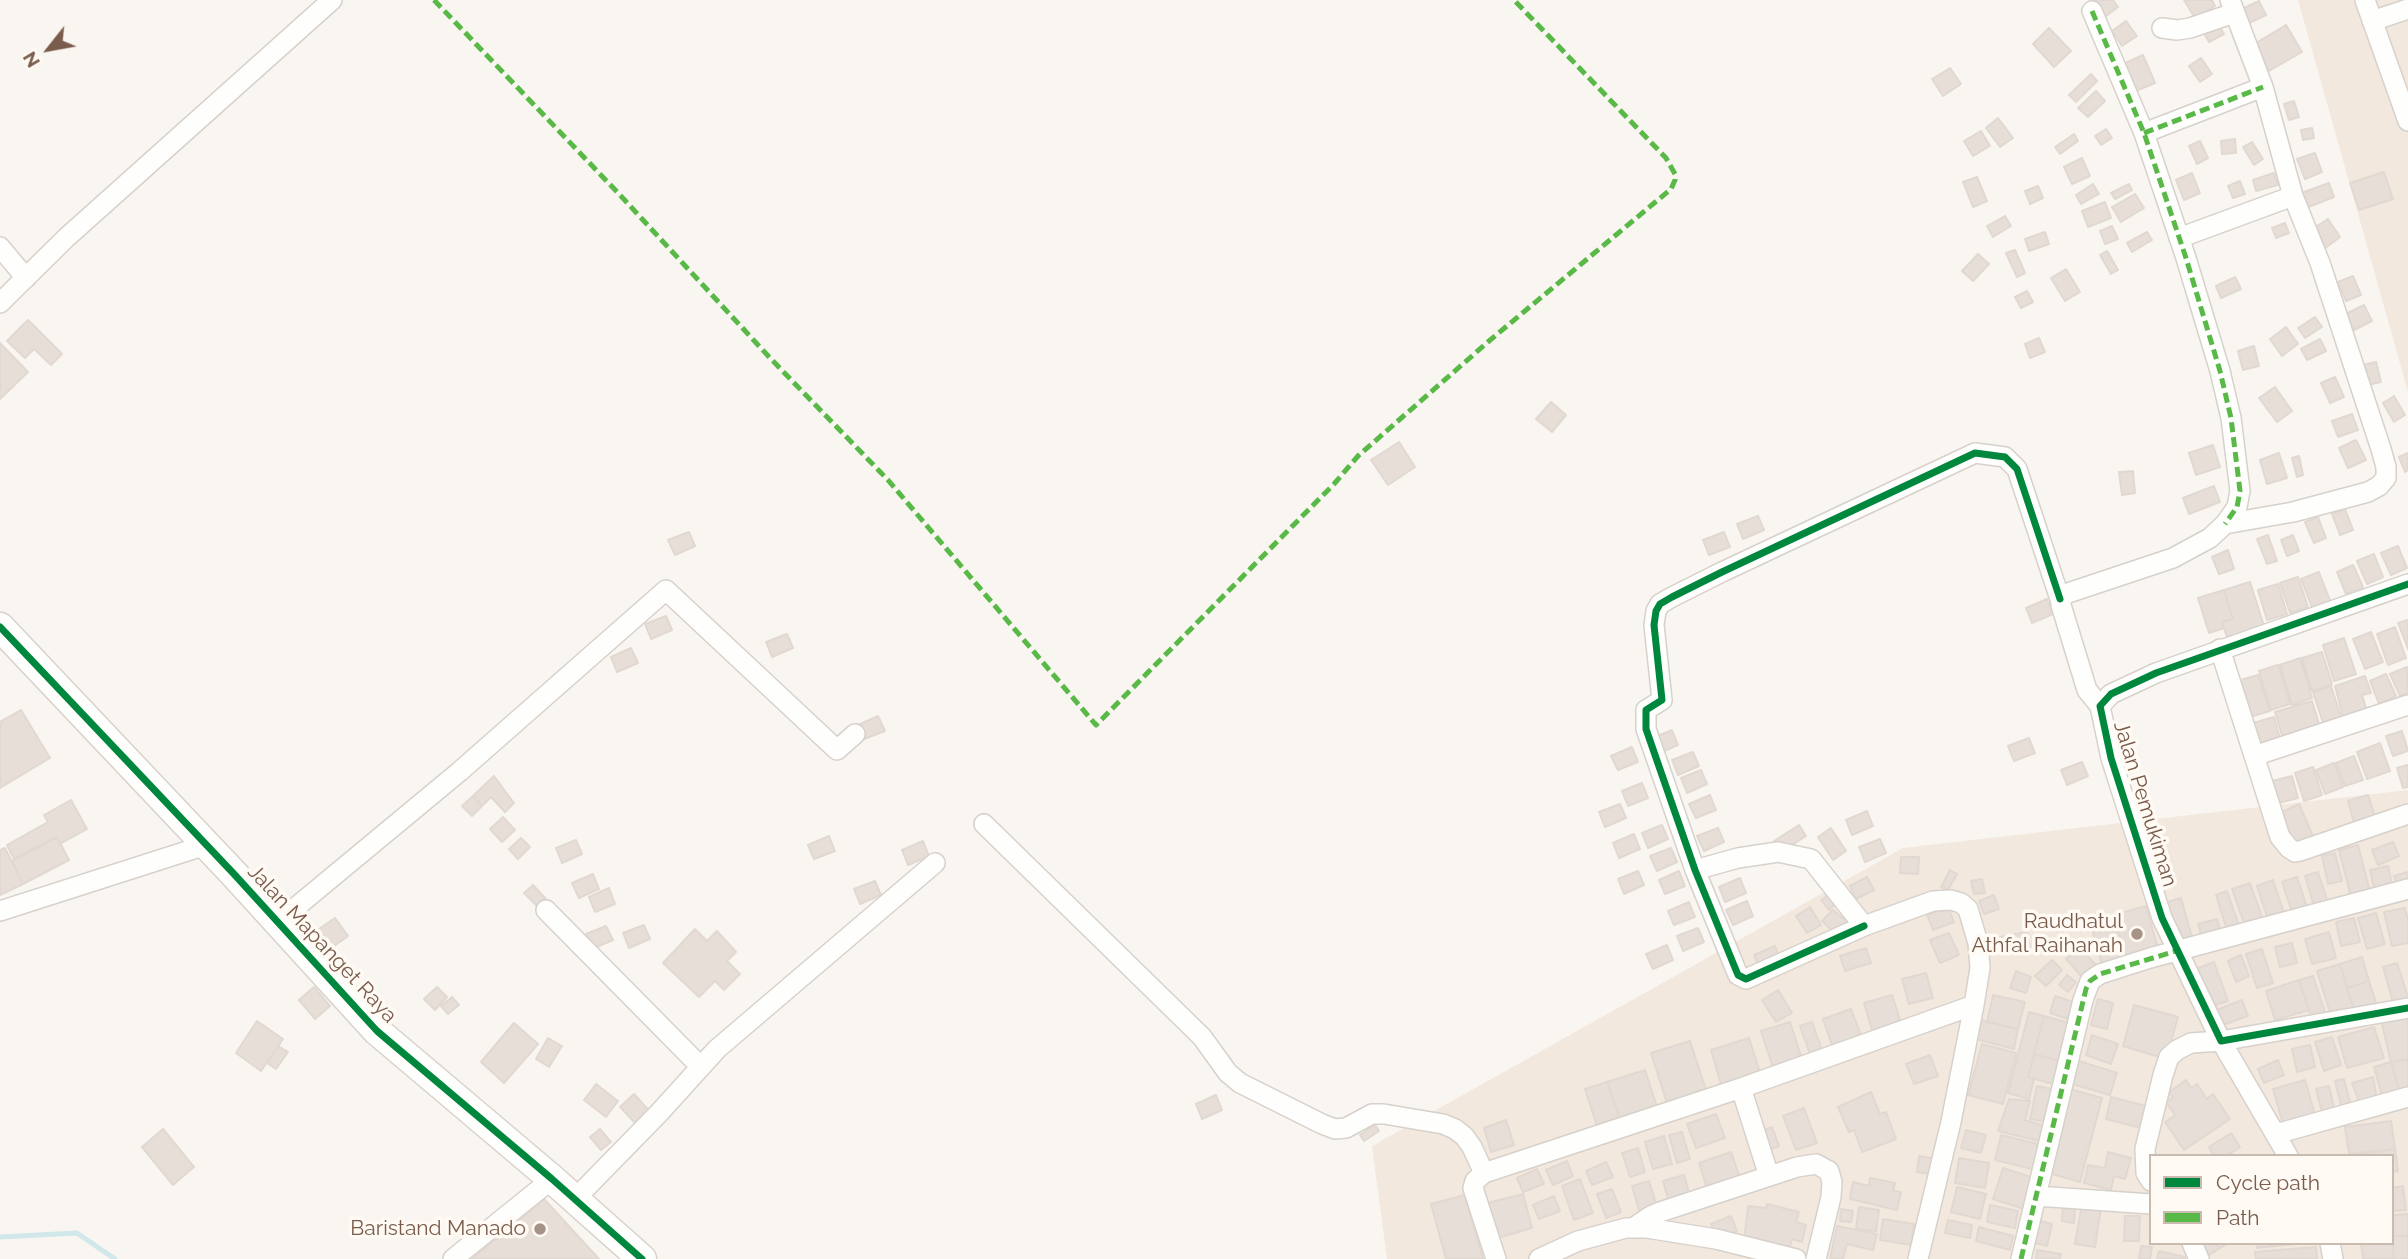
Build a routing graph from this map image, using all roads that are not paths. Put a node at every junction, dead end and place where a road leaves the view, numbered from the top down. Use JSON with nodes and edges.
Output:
{"nodes":[{"id":1,"x":332,"y":0,"type":"edge"},
{"id":2,"x":2365,"y":0,"type":"edge"},
{"id":3,"x":2232,"y":6,"type":"edge"},
{"id":4,"x":2408,"y":9,"type":"edge"},
{"id":5,"x":2092,"y":11,"type":"dead end"},
{"id":6,"x":2372,"y":22,"type":"junction"},
{"id":7,"x":2162,"y":28,"type":"dead end"},
{"id":8,"x":2263,"y":87,"type":"junction"},
{"id":9,"x":2408,"y":121,"type":"edge"},
{"id":10,"x":2144,"y":133,"type":"junction"},
{"id":11,"x":2293,"y":196,"type":"junction"},
{"id":12,"x":2179,"y":238,"type":"junction"},
{"id":13,"x":0,"y":247,"type":"edge"},
{"id":14,"x":26,"y":278,"type":"junction"},
{"id":15,"x":0,"y":303,"type":"edge"},
{"id":16,"x":2225,"y":524,"type":"junction"},
{"id":17,"x":2408,"y":584,"type":"edge"},
{"id":18,"x":2060,"y":598,"type":"junction"},
{"id":19,"x":0,"y":628,"type":"edge"},
{"id":20,"x":2220,"y":649,"type":"junction"},
{"id":21,"x":2408,"y":705,"type":"edge"},
{"id":22,"x":2100,"y":706,"type":"junction"},
{"id":23,"x":855,"y":734,"type":"dead end"},
{"id":24,"x":2254,"y":757,"type":"junction"},
{"id":25,"x":2408,"y":814,"type":"edge"},
{"id":26,"x":984,"y":824,"type":"dead end"},
{"id":27,"x":206,"y":845,"type":"junction"},
{"id":28,"x":935,"y":863,"type":"dead end"},
{"id":29,"x":1695,"y":870,"type":"junction"},
{"id":30,"x":2408,"y":889,"type":"edge"},
{"id":31,"x":547,"y":910,"type":"dead end"},
{"id":32,"x":0,"y":911,"type":"edge"},
{"id":33,"x":278,"y":922,"type":"junction"},
{"id":34,"x":1864,"y":926,"type":"junction"},
{"id":35,"x":2176,"y":951,"type":"junction"},
{"id":36,"x":1974,"y":1005,"type":"junction"},
{"id":37,"x":2408,"y":1008,"type":"edge"},
{"id":38,"x":2221,"y":1041,"type":"junction"},
{"id":39,"x":700,"y":1066,"type":"junction"},
{"id":40,"x":1741,"y":1088,"type":"junction"},
{"id":41,"x":2408,"y":1097,"type":"edge"},
{"id":42,"x":2276,"y":1135,"type":"junction"},
{"id":43,"x":2287,"y":1154,"type":"edge"},
{"id":44,"x":1483,"y":1173,"type":"junction"},
{"id":45,"x":1769,"y":1176,"type":"junction"},
{"id":46,"x":2149,"y":1178,"type":"edge"},
{"id":47,"x":552,"y":1179,"type":"junction"},
{"id":48,"x":2036,"y":1196,"type":"junction"},
{"id":49,"x":574,"y":1200,"type":"junction"},
{"id":50,"x":2149,"y":1203,"type":"edge"},
{"id":51,"x":1633,"y":1228,"type":"junction"},
{"id":52,"x":453,"y":1259,"type":"edge"},
{"id":53,"x":642,"y":1259,"type":"edge"},
{"id":54,"x":1496,"y":1259,"type":"edge"},
{"id":55,"x":1539,"y":1259,"type":"edge"},
{"id":56,"x":1796,"y":1259,"type":"edge"},
{"id":57,"x":1816,"y":1259,"type":"edge"},
{"id":58,"x":1918,"y":1259,"type":"edge"},
{"id":59,"x":2021,"y":1259,"type":"edge"}],
"edges":[{"from":1,"to":14,"type":"street"},
{"from":2,"to":6,"type":"street"},
{"from":3,"to":7,"type":"street"},
{"from":3,"to":8,"type":"street"},
{"from":4,"to":6,"type":"street"},
{"from":5,"to":10,"type":"street"},
{"from":6,"to":9,"type":"street"},
{"from":8,"to":10,"type":"street"},
{"from":8,"to":11,"type":"street"},
{"from":10,"to":12,"type":"street"},
{"from":11,"to":12,"type":"street"},
{"from":11,"to":16,"type":"street"},
{"from":12,"to":16,"type":"street"},
{"from":13,"to":14,"type":"street"},
{"from":14,"to":15,"type":"street"},
{"from":16,"to":18,"type":"street"},
{"from":17,"to":20,"type":"street","name":"Jalan Pemukiman"},
{"from":18,"to":22,"type":"street"},
{"from":18,"to":29,"type":"street"},
{"from":19,"to":27,"type":"street","name":"Jalan Mapanget Raya"},
{"from":20,"to":22,"type":"street","name":"Jalan Pemukiman"},
{"from":20,"to":24,"type":"street"},
{"from":21,"to":24,"type":"street"},
{"from":22,"to":35,"type":"street","name":"Jalan Pemukiman"},
{"from":23,"to":33,"type":"street"},
{"from":24,"to":25,"type":"street"},
{"from":26,"to":44,"type":"street"},
{"from":27,"to":32,"type":"street"},
{"from":27,"to":33,"type":"street","name":"Jalan Mapanget Raya"},
{"from":28,"to":39,"type":"street"},
{"from":29,"to":34,"type":"street"},
{"from":29,"to":34,"type":"street"},
{"from":30,"to":35,"type":"street"},
{"from":31,"to":39,"type":"street"},
{"from":33,"to":47,"type":"street","name":"Jalan Mapanget Raya"},
{"from":34,"to":36,"type":"street"},
{"from":35,"to":38,"type":"street","name":"Jalan Pemukiman"},
{"from":35,"to":48,"type":"street"},
{"from":36,"to":40,"type":"street"},
{"from":36,"to":58,"type":"street"},
{"from":37,"to":38,"type":"street"},
{"from":38,"to":42,"type":"street","name":"Jalan Pemukiman"},
{"from":38,"to":46,"type":"street"},
{"from":39,"to":49,"type":"street"},
{"from":40,"to":44,"type":"street"},
{"from":40,"to":45,"type":"street"},
{"from":41,"to":42,"type":"street"},
{"from":42,"to":43,"type":"street","name":"Jalan Pemukiman"},
{"from":44,"to":54,"type":"street"},
{"from":45,"to":51,"type":"street"},
{"from":45,"to":57,"type":"street"},
{"from":47,"to":49,"type":"street","name":"Jalan Mapanget Raya"},
{"from":47,"to":52,"type":"street"},
{"from":48,"to":50,"type":"street"},
{"from":48,"to":59,"type":"street"},
{"from":49,"to":53,"type":"street","name":"Jalan Mapanget Raya"},
{"from":51,"to":55,"type":"street"},
{"from":51,"to":56,"type":"street"}]}
